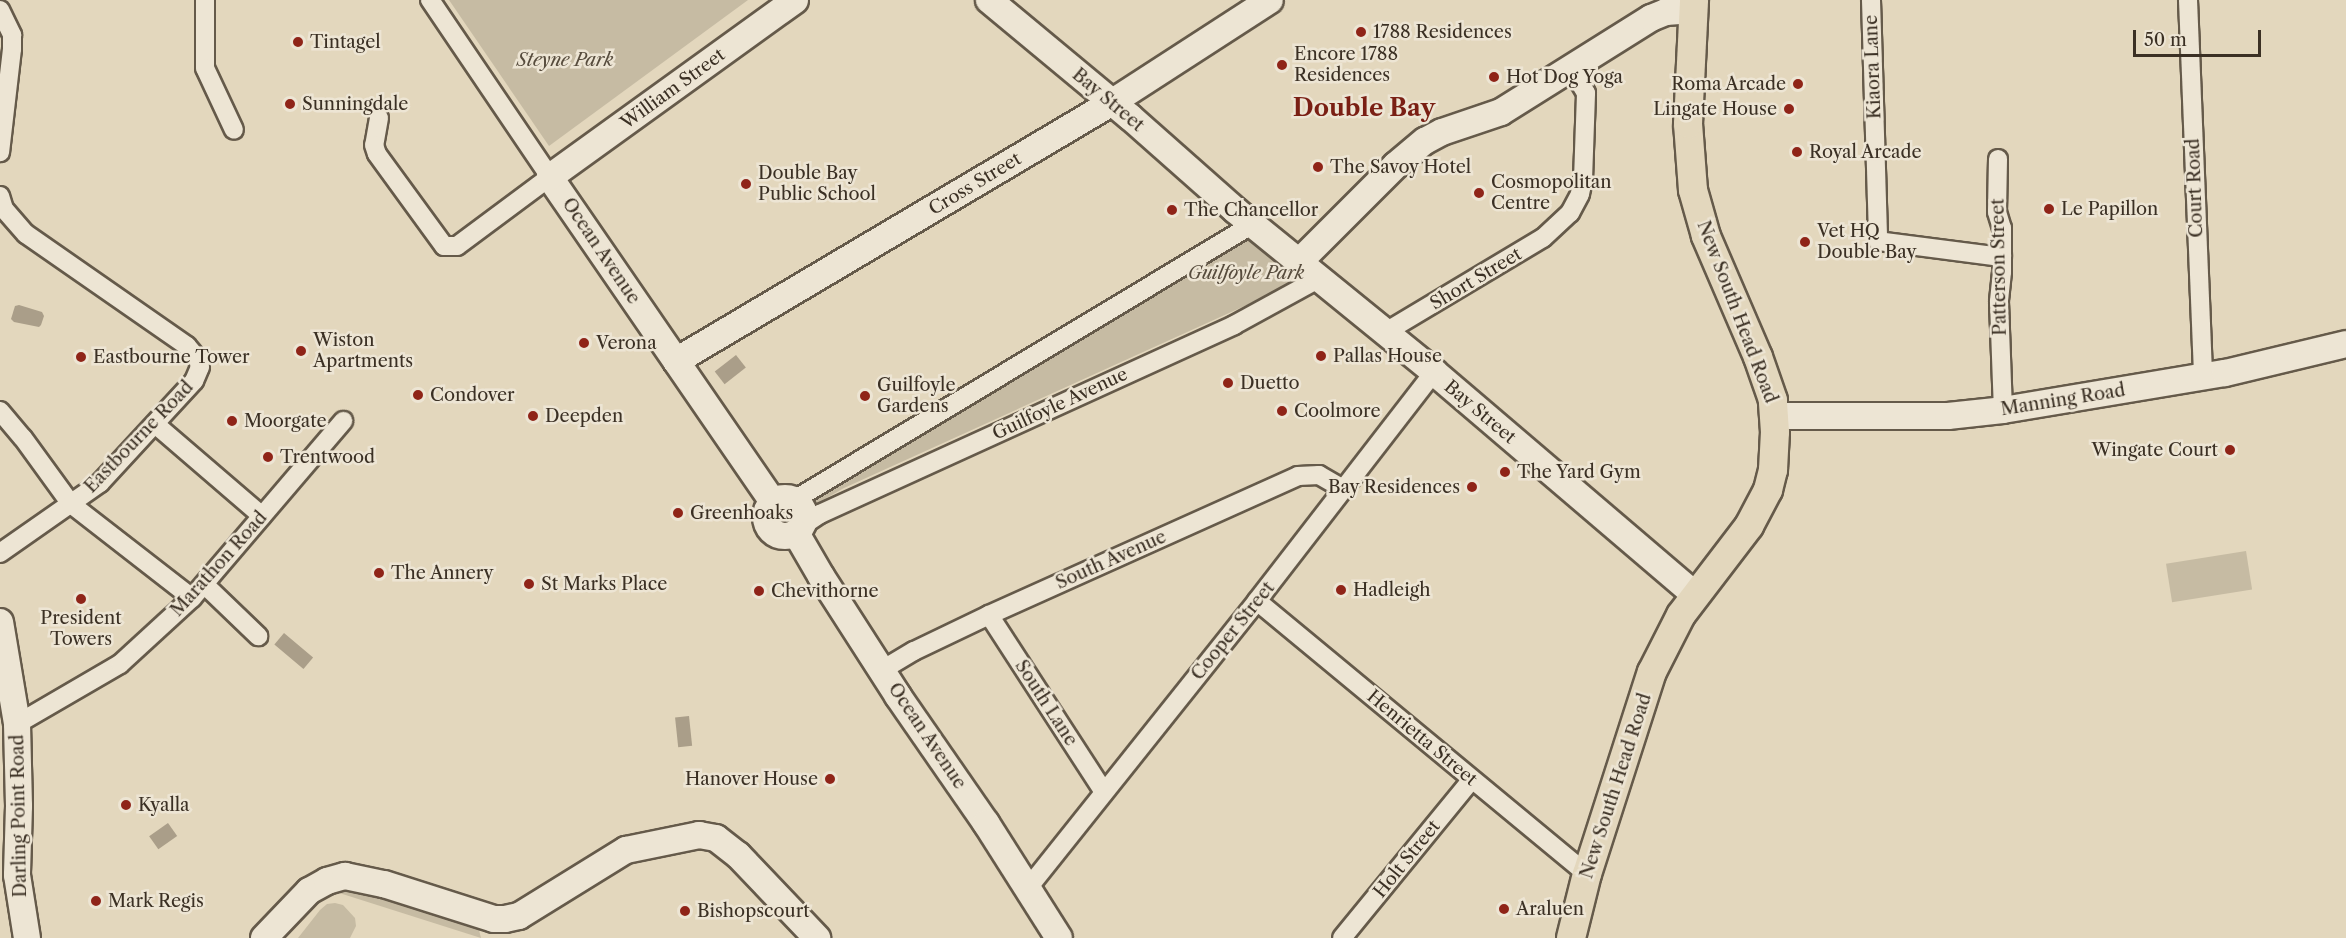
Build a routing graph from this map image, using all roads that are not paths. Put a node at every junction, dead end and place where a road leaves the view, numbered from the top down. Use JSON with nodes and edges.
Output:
{"nodes":[{"id":1,"x":205,"y":0,"type":"edge"},
{"id":2,"x":429,"y":0,"type":"edge"},
{"id":3,"x":795,"y":0,"type":"edge"},
{"id":4,"x":988,"y":0,"type":"edge"},
{"id":5,"x":1270,"y":0,"type":"edge"},
{"id":6,"x":1871,"y":0,"type":"edge"},
{"id":7,"x":2188,"y":0,"type":"edge"},
{"id":8,"x":1694,"y":5,"type":"edge"},
{"id":9,"x":0,"y":9,"type":"edge"},
{"id":10,"x":1571,"y":68,"type":"junction"},
{"id":11,"x":1111,"y":103,"type":"junction"},
{"id":12,"x":379,"y":118,"type":"dead end"},
{"id":13,"x":234,"y":130,"type":"dead end"},
{"id":14,"x":586,"y":151,"type":"junction"},
{"id":15,"x":0,"y":152,"type":"edge"},
{"id":16,"x":1998,"y":159,"type":"dead end"},
{"id":17,"x":550,"y":177,"type":"junction"},
{"id":18,"x":0,"y":196,"type":"edge"},
{"id":19,"x":577,"y":214,"type":"junction"},
{"id":20,"x":1252,"y":224,"type":"junction"},
{"id":21,"x":2002,"y":257,"type":"junction"},
{"id":22,"x":1298,"y":263,"type":"junction"},
{"id":23,"x":1318,"y":279,"type":"junction"},
{"id":24,"x":1384,"y":333,"type":"junction"},
{"id":25,"x":2346,"y":344,"type":"edge"},
{"id":26,"x":676,"y":362,"type":"junction"},
{"id":27,"x":1434,"y":372,"type":"junction"},
{"id":28,"x":2203,"y":377,"type":"junction"},
{"id":29,"x":2003,"y":410,"type":"junction"},
{"id":30,"x":0,"y":411,"type":"edge"},
{"id":31,"x":1775,"y":416,"type":"junction"},
{"id":32,"x":343,"y":421,"type":"dead end"},
{"id":33,"x":155,"y":424,"type":"junction"},
{"id":34,"x":1343,"y":489,"type":"junction"},
{"id":35,"x":783,"y":501,"type":"junction"},
{"id":36,"x":71,"y":504,"type":"junction"},
{"id":37,"x":262,"y":516,"type":"junction"},
{"id":38,"x":799,"y":530,"type":"junction"},
{"id":39,"x":0,"y":553,"type":"edge"},
{"id":40,"x":205,"y":585,"type":"junction"},
{"id":41,"x":1695,"y":595,"type":"junction"},
{"id":42,"x":192,"y":598,"type":"junction"},
{"id":43,"x":1257,"y":602,"type":"junction"},
{"id":44,"x":989,"y":615,"type":"junction"},
{"id":45,"x":0,"y":622,"type":"edge"},
{"id":46,"x":258,"y":636,"type":"dead end"},
{"id":47,"x":882,"y":670,"type":"junction"},
{"id":48,"x":17,"y":724,"type":"junction"},
{"id":49,"x":1472,"y":779,"type":"junction"},
{"id":50,"x":1104,"y":792,"type":"junction"},
{"id":51,"x":1587,"y":874,"type":"junction"},
{"id":52,"x":9,"y":875,"type":"edge"},
{"id":53,"x":1028,"y":888,"type":"junction"},
{"id":54,"x":27,"y":938,"type":"edge"},
{"id":55,"x":264,"y":938,"type":"edge"},
{"id":56,"x":817,"y":938,"type":"edge"},
{"id":57,"x":1059,"y":938,"type":"edge"},
{"id":58,"x":1342,"y":938,"type":"edge"},
{"id":59,"x":1571,"y":938,"type":"edge"}],
"edges":[{"from":1,"to":13,"type":"street"},
{"from":2,"to":17,"type":"street","name":"Ocean Avenue"},
{"from":3,"to":14,"type":"street","name":"William Street"},
{"from":4,"to":11,"type":"street","name":"Bay Street"},
{"from":5,"to":11,"type":"street","name":"Cross Street"},
{"from":6,"to":21,"type":"street","name":"Kiaora Lane"},
{"from":7,"to":28,"type":"street","name":"Court Road"},
{"from":8,"to":10,"type":"street"},
{"from":8,"to":31,"type":"main road","name":"New South Head Road"},
{"from":9,"to":15,"type":"street"},
{"from":10,"to":22,"type":"street"},
{"from":10,"to":24,"type":"street","name":"Short Street"},
{"from":11,"to":20,"type":"street","name":"Bay Street"},
{"from":11,"to":26,"type":"street","name":"Cross Street"},
{"from":12,"to":17,"type":"street"},
{"from":14,"to":17,"type":"street","name":"William Street"},
{"from":14,"to":19,"type":"street"},
{"from":16,"to":21,"type":"street","name":"Patterson Street"},
{"from":17,"to":19,"type":"street","name":"Ocean Avenue"},
{"from":18,"to":33,"type":"street","name":"Eastbourne Road"},
{"from":19,"to":26,"type":"street","name":"Ocean Avenue"},
{"from":20,"to":22,"type":"street","name":"Bay Street"},
{"from":20,"to":35,"type":"street"},
{"from":21,"to":29,"type":"street","name":"Patterson Street"},
{"from":22,"to":23,"type":"street","name":"Bay Street"},
{"from":23,"to":24,"type":"street","name":"Bay Street"},
{"from":23,"to":38,"type":"street","name":"Guilfoyle Avenue"},
{"from":24,"to":27,"type":"street","name":"Bay Street"},
{"from":25,"to":28,"type":"street","name":"Manning Road"},
{"from":26,"to":35,"type":"street","name":"Ocean Avenue"},
{"from":27,"to":34,"type":"street","name":"Cooper Street"},
{"from":27,"to":41,"type":"street","name":"Bay Street"},
{"from":28,"to":29,"type":"street","name":"Manning Road"},
{"from":29,"to":31,"type":"street","name":"Manning Road"},
{"from":30,"to":36,"type":"street"},
{"from":31,"to":41,"type":"main road","name":"New South Head Road"},
{"from":32,"to":37,"type":"street","name":"Marathon Road"},
{"from":33,"to":36,"type":"street","name":"Eastbourne Road"},
{"from":33,"to":37,"type":"street"},
{"from":34,"to":43,"type":"street","name":"Cooper Street"},
{"from":34,"to":44,"type":"street","name":"South Avenue"},
{"from":35,"to":38,"type":"street"},
{"from":35,"to":38,"type":"street"},
{"from":36,"to":39,"type":"street","name":"Eastbourne Road"},
{"from":36,"to":42,"type":"street"},
{"from":37,"to":40,"type":"street","name":"Marathon Road"},
{"from":38,"to":47,"type":"street","name":"Ocean Avenue"},
{"from":40,"to":42,"type":"street","name":"Marathon Road"},
{"from":40,"to":46,"type":"street"},
{"from":41,"to":51,"type":"main road","name":"New South Head Road"},
{"from":42,"to":48,"type":"street","name":"Marathon Road"},
{"from":43,"to":49,"type":"street","name":"Henrietta Street"},
{"from":43,"to":50,"type":"street","name":"Cooper Street"},
{"from":44,"to":47,"type":"street","name":"South Avenue"},
{"from":44,"to":50,"type":"street","name":"South Lane"},
{"from":45,"to":48,"type":"street","name":"Darling Point Road"},
{"from":47,"to":53,"type":"street","name":"Ocean Avenue"},
{"from":48,"to":52,"type":"street","name":"Darling Point Road"},
{"from":49,"to":51,"type":"street","name":"Henrietta Street"},
{"from":49,"to":58,"type":"street","name":"Holt Street"},
{"from":50,"to":53,"type":"street","name":"Cooper Street"},
{"from":51,"to":59,"type":"main road","name":"New South Head Road"},
{"from":52,"to":54,"type":"street","name":"Darling Point Road"},
{"from":53,"to":57,"type":"street","name":"Ocean Avenue"},
{"from":55,"to":56,"type":"street"}]}
